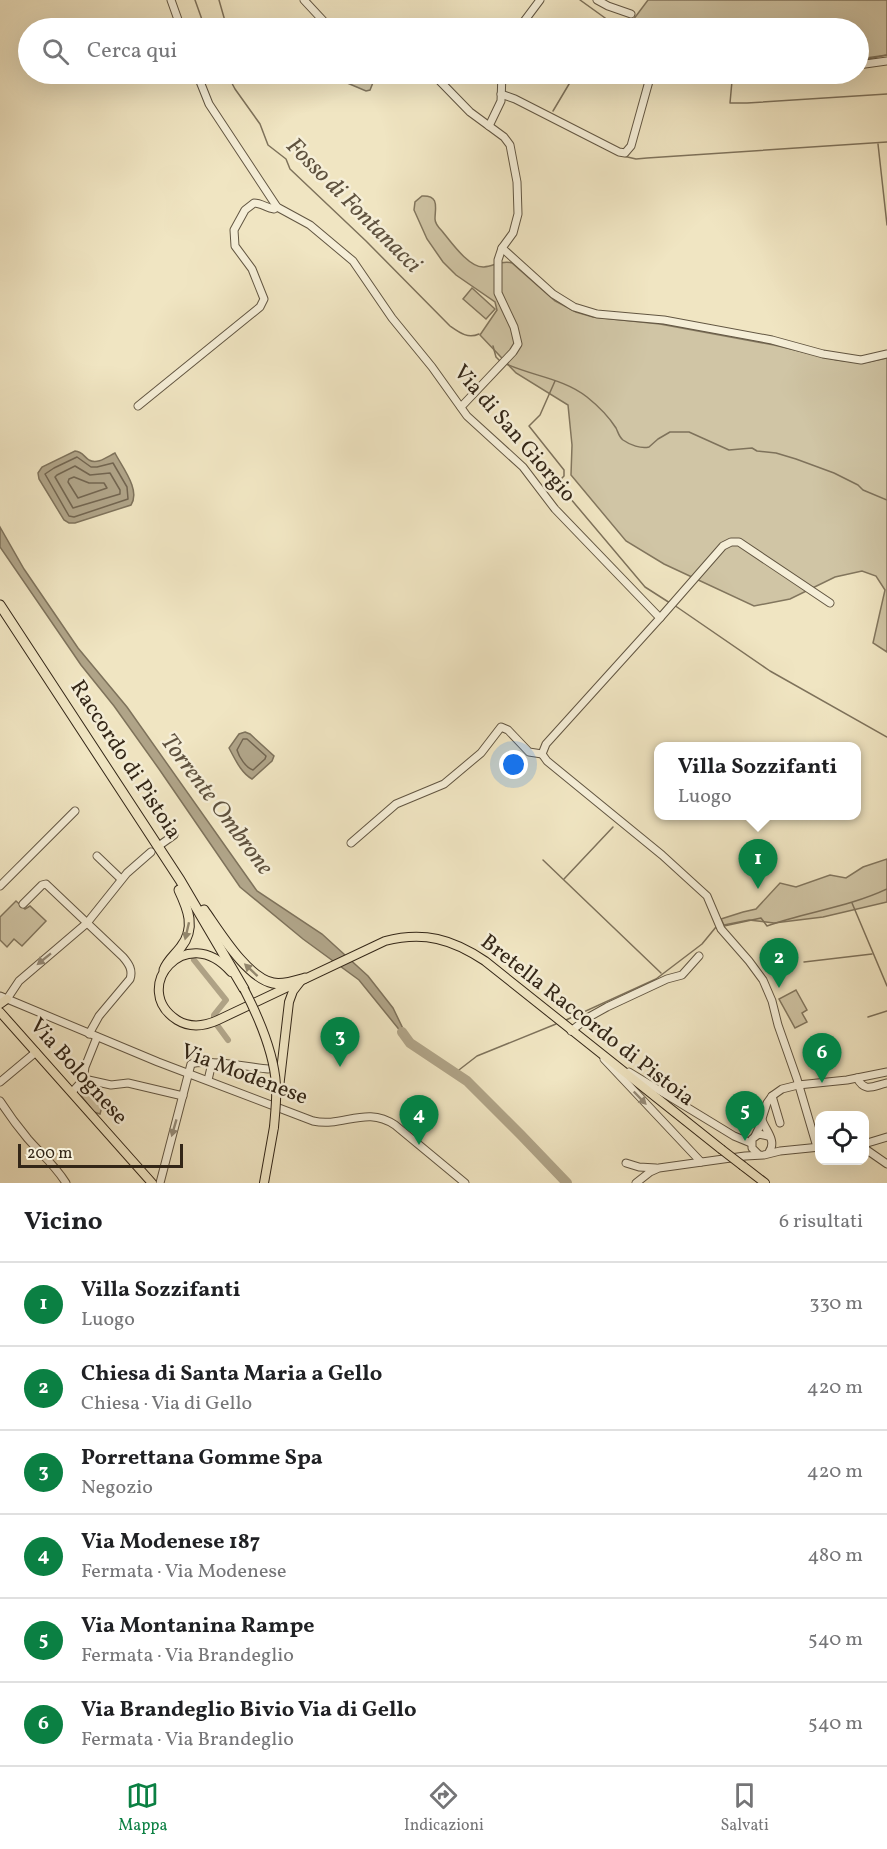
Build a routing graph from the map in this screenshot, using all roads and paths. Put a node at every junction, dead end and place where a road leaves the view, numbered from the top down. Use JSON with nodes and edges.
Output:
{"nodes":[{"id":1,"x":171,"y":0,"type":"edge"},
{"id":2,"x":303,"y":0,"type":"edge"},
{"id":3,"x":540,"y":0,"type":"edge"},
{"id":4,"x":597,"y":0,"type":"edge"},
{"id":5,"x":631,"y":14,"type":"dead end"},
{"id":6,"x":177,"y":18,"type":"edge"},
{"id":7,"x":320,"y":18,"type":"edge"},
{"id":8,"x":526,"y":18,"type":"edge"},
{"id":9,"x":887,"y":61,"type":"edge"},
{"id":10,"x":869,"y":63,"type":"edge"},
{"id":11,"x":201,"y":84,"type":"edge"},
{"id":12,"x":443,"y":84,"type":"edge"},
{"id":13,"x":502,"y":84,"type":"edge"},
{"id":14,"x":648,"y":84,"type":"edge"},
{"id":15,"x":501,"y":94,"type":"junction"},
{"id":16,"x":489,"y":126,"type":"junction"},
{"id":17,"x":278,"y":207,"type":"junction"},
{"id":18,"x":502,"y":248,"type":"junction"},
{"id":19,"x":887,"y":354,"type":"edge"},
{"id":20,"x":138,"y":406,"type":"dead end"},
{"id":21,"x":461,"y":407,"type":"junction"},
{"id":22,"x":830,"y":603,"type":"dead end"},
{"id":23,"x":0,"y":605,"type":"edge"},
{"id":24,"x":0,"y":615,"type":"edge"},
{"id":25,"x":660,"y":618,"type":"junction"},
{"id":26,"x":542,"y":754,"type":"junction"},
{"id":27,"x":75,"y":811,"type":"dead end"},
{"id":28,"x":174,"y":835,"type":"dead end"},
{"id":29,"x":351,"y":843,"type":"dead end"},
{"id":30,"x":160,"y":845,"type":"dead end"},
{"id":31,"x":151,"y":852,"type":"dead end"},
{"id":32,"x":97,"y":856,"type":"dead end"},
{"id":33,"x":121,"y":879,"type":"junction"},
{"id":34,"x":179,"y":884,"type":"junction"},
{"id":35,"x":0,"y":886,"type":"edge"},
{"id":36,"x":23,"y":904,"type":"dead end"},
{"id":37,"x":87,"y":923,"type":"junction"},
{"id":38,"x":699,"y":956,"type":"dead end"},
{"id":39,"x":164,"y":970,"type":"junction"},
{"id":40,"x":305,"y":978,"type":"junction"},
{"id":41,"x":244,"y":988,"type":"junction"},
{"id":42,"x":2,"y":1000,"type":"edge"},
{"id":43,"x":0,"y":1012,"type":"edge"},
{"id":44,"x":571,"y":1031,"type":"junction"},
{"id":45,"x":93,"y":1035,"type":"junction"},
{"id":46,"x":36,"y":1052,"type":"junction"},
{"id":47,"x":601,"y":1054,"type":"junction"},
{"id":48,"x":212,"y":1063,"type":"junction"},
{"id":49,"x":619,"y":1068,"type":"junction"},
{"id":50,"x":268,"y":1069,"type":"dead end"},
{"id":51,"x":887,"y":1072,"type":"edge"},
{"id":52,"x":187,"y":1073,"type":"junction"},
{"id":53,"x":857,"y":1078,"type":"junction"},
{"id":54,"x":84,"y":1079,"type":"junction"},
{"id":55,"x":208,"y":1080,"type":"junction"},
{"id":56,"x":0,"y":1082,"type":"edge"},
{"id":57,"x":887,"y":1083,"type":"edge"},
{"id":58,"x":798,"y":1085,"type":"junction"},
{"id":59,"x":72,"y":1092,"type":"junction"},
{"id":60,"x":183,"y":1096,"type":"junction"},
{"id":61,"x":772,"y":1096,"type":"junction"},
{"id":62,"x":0,"y":1101,"type":"edge"},
{"id":63,"x":276,"y":1101,"type":"junction"},
{"id":64,"x":762,"y":1120,"type":"junction"},
{"id":65,"x":780,"y":1123,"type":"dead end"},
{"id":66,"x":768,"y":1136,"type":"junction"},
{"id":67,"x":887,"y":1137,"type":"edge"},
{"id":68,"x":815,"y":1138,"type":"edge"},
{"id":69,"x":753,"y":1142,"type":"junction"},
{"id":70,"x":869,"y":1144,"type":"edge"},
{"id":71,"x":773,"y":1145,"type":"junction"},
{"id":72,"x":815,"y":1147,"type":"edge"},
{"id":73,"x":869,"y":1150,"type":"edge"},
{"id":74,"x":780,"y":1151,"type":"junction"},
{"id":75,"x":769,"y":1152,"type":"junction"},
{"id":76,"x":758,"y":1154,"type":"junction"},
{"id":77,"x":745,"y":1156,"type":"junction"},
{"id":78,"x":701,"y":1162,"type":"junction"},
{"id":79,"x":626,"y":1163,"type":"dead end"},
{"id":80,"x":886,"y":1164,"type":"edge"},
{"id":81,"x":659,"y":1168,"type":"junction"},
{"id":82,"x":66,"y":1183,"type":"edge"},
{"id":83,"x":152,"y":1183,"type":"edge"},
{"id":84,"x":160,"y":1183,"type":"edge"},
{"id":85,"x":264,"y":1183,"type":"edge"},
{"id":86,"x":465,"y":1183,"type":"edge"},
{"id":87,"x":636,"y":1183,"type":"edge"},
{"id":88,"x":765,"y":1183,"type":"edge"}],
"edges":[{"from":1,"to":6,"type":"street"},
{"from":2,"to":7,"type":"street"},
{"from":3,"to":8,"type":"street"},
{"from":4,"to":5,"type":"street"},
{"from":9,"to":10,"type":"street"},
{"from":11,"to":17,"type":"street","name":"Via di San Giorgio"},
{"from":12,"to":16,"type":"street"},
{"from":13,"to":15,"type":"street"},
{"from":14,"to":15,"type":"street"},
{"from":15,"to":16,"type":"street"},
{"from":16,"to":18,"type":"street"},
{"from":17,"to":20,"type":"street"},
{"from":17,"to":21,"type":"street","name":"Via di San Giorgio"},
{"from":18,"to":19,"type":"street"},
{"from":18,"to":21,"type":"street"},
{"from":21,"to":25,"type":"street","name":"Via di San Giorgio"},
{"from":22,"to":25,"type":"street"},
{"from":23,"to":34,"type":"highway","name":"Raccordo di Pistoia"},
{"from":24,"to":34,"type":"highway","name":"Raccordo di Pistoia"},
{"from":25,"to":26,"type":"street"},
{"from":26,"to":29,"type":"street"},
{"from":26,"to":58,"type":"street"},
{"from":27,"to":35,"type":"street"},
{"from":28,"to":30,"type":"street"},
{"from":31,"to":33,"type":"street"},
{"from":32,"to":33,"type":"street"},
{"from":33,"to":37,"type":"street"},
{"from":34,"to":39,"type":"highway","one_way":true},
{"from":40,"to":34,"type":"highway","one_way":true},
{"from":34,"to":41,"type":"highway","name":"Raccordo di Pistoia"},
{"from":36,"to":37,"type":"street"},
{"from":37,"to":42,"type":"street","one_way":true},
{"from":37,"to":45,"type":"street"},
{"from":38,"to":44,"type":"street"},
{"from":39,"to":40,"type":"main road","name":"Bretella Raccordo di Pistoia"},
{"from":39,"to":41,"type":"main road"},
{"from":40,"to":44,"type":"main road","name":"Bretella Raccordo di Pistoia"},
{"from":40,"to":63,"type":"main road","bridge":true},
{"from":41,"to":63,"type":"main road","name":"Raccordo di Pistoia","bridge":true},
{"from":42,"to":45,"type":"street","name":"Via Modenese"},
{"from":43,"to":46,"type":"main road","name":"Via Bolognese"},
{"from":44,"to":47,"type":"main road","name":"Bretella Raccordo di Pistoia"},
{"from":45,"to":52,"type":"street","name":"Via Modenese"},
{"from":45,"to":54,"type":"street"},
{"from":46,"to":56,"type":"street"},
{"from":46,"to":59,"type":"main road","name":"Via Bolognese"},
{"from":47,"to":49,"type":"main road","name":"Bretella Raccordo di Pistoia"},
{"from":47,"to":78,"type":"street","one_way":true},
{"from":48,"to":50,"type":"street"},
{"from":48,"to":52,"type":"street"},
{"from":48,"to":55,"type":"street"},
{"from":49,"to":69,"type":"street"},
{"from":49,"to":88,"type":"main road","name":"Bretella Raccordo di Pistoia","bridge":true},
{"from":51,"to":53,"type":"street"},
{"from":52,"to":55,"type":"street","name":"Via Modenese"},
{"from":52,"to":60,"type":"street"},
{"from":53,"to":57,"type":"street"},
{"from":53,"to":58,"type":"street"},
{"from":54,"to":59,"type":"street"},
{"from":54,"to":60,"type":"street"},
{"from":55,"to":86,"type":"street","name":"Via Modenese"},
{"from":58,"to":61,"type":"street"},
{"from":58,"to":68,"type":"street"},
{"from":59,"to":83,"type":"main road","name":"Via Bolognese"},
{"from":60,"to":84,"type":"street","one_way":true},
{"from":61,"to":64,"type":"street"},
{"from":61,"to":65,"type":"street"},
{"from":62,"to":82,"type":"street"},
{"from":63,"to":85,"type":"main road","name":"Raccordo di Pistoia","bridge":true},
{"from":64,"to":66,"type":"street"},
{"from":64,"to":69,"type":"street"},
{"from":66,"to":69,"type":"street"},
{"from":66,"to":71,"type":"street"},
{"from":67,"to":70,"type":"street"},
{"from":69,"to":76,"type":"street"},
{"from":69,"to":77,"type":"street"},
{"from":71,"to":74,"type":"street"},
{"from":71,"to":75,"type":"street"},
{"from":72,"to":74,"type":"street"},
{"from":73,"to":80,"type":"street"},
{"from":74,"to":75,"type":"street"},
{"from":75,"to":76,"type":"street"},
{"from":76,"to":77,"type":"street"},
{"from":77,"to":78,"type":"street"},
{"from":78,"to":81,"type":"street"},
{"from":79,"to":81,"type":"street"},
{"from":81,"to":87,"type":"street"}]}
